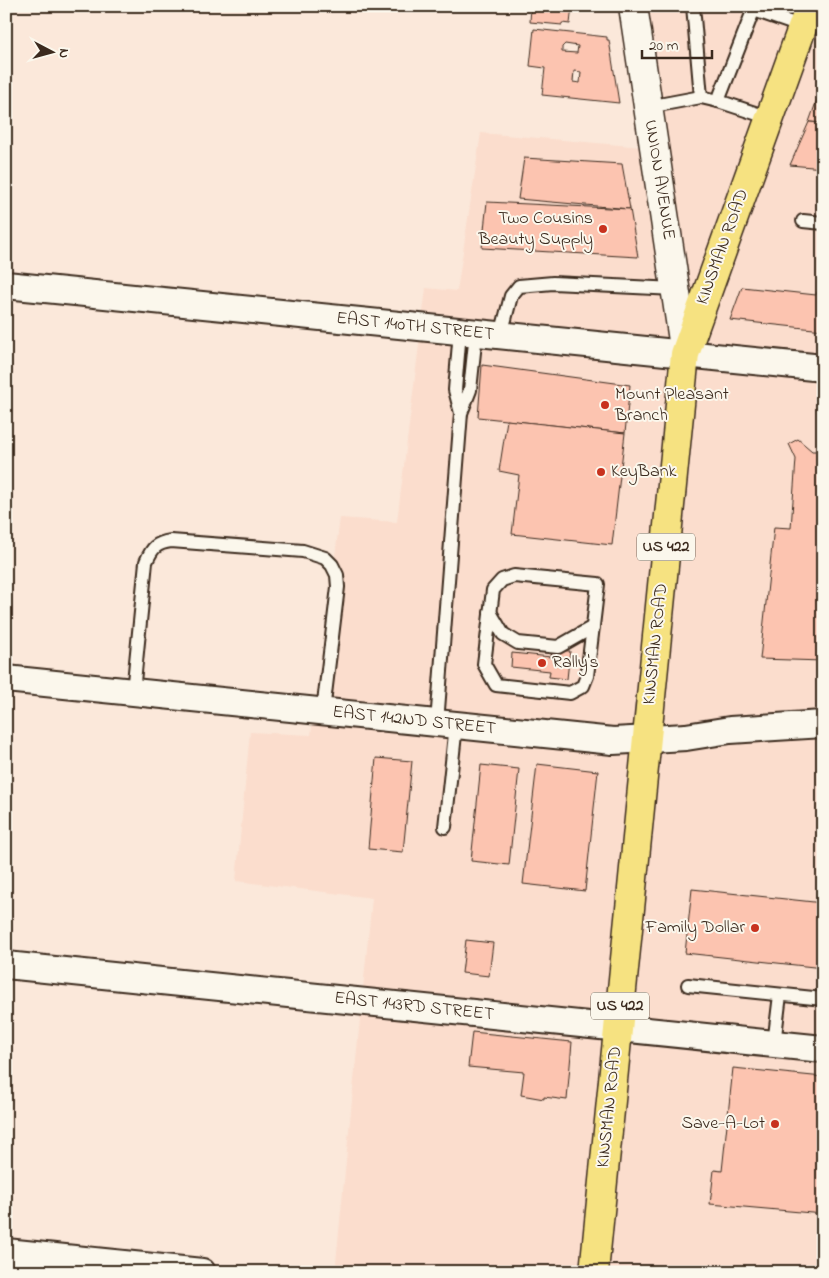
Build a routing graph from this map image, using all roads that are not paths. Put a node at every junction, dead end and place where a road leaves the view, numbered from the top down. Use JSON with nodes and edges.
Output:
{"nodes":[{"id":1,"x":633,"y":6,"type":"edge"},
{"id":2,"x":693,"y":6,"type":"edge"},
{"id":3,"x":755,"y":8,"type":"edge"},
{"id":4,"x":807,"y":16,"type":"edge"},
{"id":5,"x":701,"y":97,"type":"junction"},
{"id":6,"x":718,"y":101,"type":"junction"},
{"id":7,"x":648,"y":107,"type":"junction"},
{"id":8,"x":770,"y":118,"type":"junction"},
{"id":9,"x":803,"y":221,"type":"dead end"},
{"id":10,"x":823,"y":223,"type":"edge"},
{"id":11,"x":6,"y":285,"type":"edge"},
{"id":12,"x":675,"y":289,"type":"junction"},
{"id":13,"x":479,"y":333,"type":"junction"},
{"id":14,"x":685,"y":354,"type":"junction"},
{"id":15,"x":823,"y":368,"type":"edge"},
{"id":16,"x":490,"y":612,"type":"junction"},
{"id":17,"x":593,"y":627,"type":"junction"},
{"id":18,"x":6,"y":679,"type":"edge"},
{"id":19,"x":133,"y":692,"type":"junction"},
{"id":20,"x":323,"y":711,"type":"junction"},
{"id":21,"x":446,"y":724,"type":"junction"},
{"id":22,"x":823,"y":724,"type":"edge"},
{"id":23,"x":647,"y":739,"type":"junction"},
{"id":24,"x":446,"y":827,"type":"dead end"},
{"id":25,"x":6,"y":965,"type":"edge"},
{"id":26,"x":688,"y":985,"type":"dead end"},
{"id":27,"x":780,"y":994,"type":"junction"},
{"id":28,"x":823,"y":999,"type":"edge"},
{"id":29,"x":618,"y":1029,"type":"junction"},
{"id":30,"x":774,"y":1044,"type":"junction"},
{"id":31,"x":823,"y":1048,"type":"edge"},
{"id":32,"x":6,"y":1252,"type":"edge"},
{"id":33,"x":202,"y":1272,"type":"edge"},
{"id":34,"x":594,"y":1272,"type":"edge"}],
"edges":[{"from":1,"to":7,"type":"main road","name":"UNION AVENUE"},
{"from":2,"to":5,"type":"lane"},
{"from":3,"to":4,"type":"lane"},
{"from":3,"to":6,"type":"lane"},
{"from":4,"to":8,"type":"main road","name":"KINSMAN ROAD","number":"US 422"},
{"from":5,"to":6,"type":"lane"},
{"from":5,"to":7,"type":"lane"},
{"from":6,"to":8,"type":"lane"},
{"from":7,"to":12,"type":"main road","name":"UNION AVENUE"},
{"from":8,"to":14,"type":"main road","name":"KINSMAN ROAD","number":"US 422"},
{"from":9,"to":10,"type":"lane"},
{"from":11,"to":13,"type":"street","name":"EAST 140TH STREET"},
{"from":12,"to":13,"type":"lane"},
{"from":12,"to":14,"type":"main road","name":"UNION AVENUE"},
{"from":13,"to":14,"type":"street","name":"EAST 140TH STREET"},
{"from":13,"to":21,"type":"lane"},
{"from":14,"to":15,"type":"street","name":"EAST 140TH STREET"},
{"from":14,"to":23,"type":"main road","name":"KINSMAN ROAD","number":"US 422"},
{"from":16,"to":17,"type":"lane"},
{"from":16,"to":17,"type":"lane"},
{"from":16,"to":17,"type":"lane"},
{"from":18,"to":19,"type":"street","name":"EAST 142ND STREET"},
{"from":19,"to":20,"type":"street","name":"EAST 142ND STREET"},
{"from":19,"to":20,"type":"lane"},
{"from":20,"to":21,"type":"street","name":"EAST 142ND STREET"},
{"from":21,"to":23,"type":"street","name":"EAST 142ND STREET"},
{"from":21,"to":24,"type":"lane"},
{"from":22,"to":23,"type":"street","name":"EAST 142ND STREET"},
{"from":23,"to":29,"type":"main road","name":"KINSMAN ROAD","number":"US 422"},
{"from":25,"to":29,"type":"street","name":"EAST 143RD STREET"},
{"from":26,"to":27,"type":"lane"},
{"from":27,"to":28,"type":"lane"},
{"from":27,"to":30,"type":"lane"},
{"from":29,"to":30,"type":"street","name":"EAST 143RD STREET"},
{"from":29,"to":34,"type":"main road","name":"KINSMAN ROAD","number":"US 422"},
{"from":30,"to":31,"type":"street","name":"EAST 143RD STREET"},
{"from":32,"to":33,"type":"street"}]}
